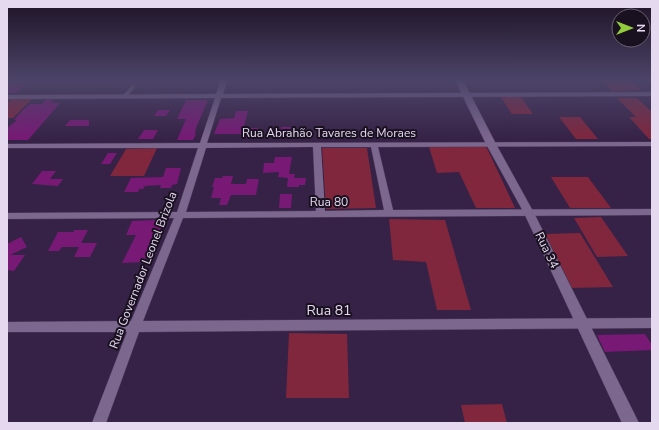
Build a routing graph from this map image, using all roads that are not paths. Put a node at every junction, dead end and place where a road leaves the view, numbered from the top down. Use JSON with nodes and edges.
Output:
{"nodes":[{"id":1,"x":217,"y":100,"type":"edge"},
{"id":2,"x":469,"y":100,"type":"edge"},
{"id":3,"x":491,"y":144,"type":"junction"},
{"id":4,"x":652,"y":144,"type":"edge"},
{"id":5,"x":317,"y":145,"type":"junction"},
{"id":6,"x":374,"y":145,"type":"junction"},
{"id":7,"x":7,"y":146,"type":"edge"},
{"id":8,"x":201,"y":146,"type":"junction"},
{"id":9,"x":652,"y":212,"type":"edge"},
{"id":10,"x":529,"y":213,"type":"junction"},
{"id":11,"x":322,"y":214,"type":"junction"},
{"id":12,"x":389,"y":214,"type":"junction"},
{"id":13,"x":180,"y":215,"type":"junction"},
{"id":14,"x":7,"y":216,"type":"edge"},
{"id":15,"x":583,"y":323,"type":"junction"},
{"id":16,"x":652,"y":323,"type":"edge"},
{"id":17,"x":7,"y":326,"type":"edge"},
{"id":18,"x":134,"y":326,"type":"junction"},
{"id":19,"x":99,"y":423,"type":"edge"},
{"id":20,"x":631,"y":423,"type":"edge"}],
"edges":[{"from":1,"to":8,"type":"street","name":"Rua Governador Leonel Brizola"},
{"from":2,"to":3,"type":"street","name":"Rua 34"},
{"from":3,"to":4,"type":"street","name":"Rua Abrahão Tavares de Moraes"},
{"from":3,"to":6,"type":"street","name":"Rua Abrahão Tavares de Moraes"},
{"from":3,"to":10,"type":"street","name":"Rua 34"},
{"from":5,"to":6,"type":"street","name":"Rua Abrahão Tavares de Moraes"},
{"from":5,"to":8,"type":"street","name":"Rua Abrahão Tavares de Moraes"},
{"from":5,"to":11,"type":"street"},
{"from":6,"to":12,"type":"street"},
{"from":7,"to":8,"type":"street","name":"Rua Abrahão Tavares de Moraes"},
{"from":8,"to":13,"type":"street","name":"Rua Governador Leonel Brizola"},
{"from":9,"to":10,"type":"street","name":"Rua 80"},
{"from":10,"to":12,"type":"street","name":"Rua 80"},
{"from":10,"to":15,"type":"street","name":"Rua 34"},
{"from":11,"to":12,"type":"street","name":"Rua 80"},
{"from":11,"to":13,"type":"street","name":"Rua 80"},
{"from":13,"to":14,"type":"street","name":"Rua 80"},
{"from":13,"to":18,"type":"street","name":"Rua Governador Leonel Brizola"},
{"from":15,"to":16,"type":"street","name":"Rua 81"},
{"from":15,"to":18,"type":"street","name":"Rua 81"},
{"from":15,"to":20,"type":"street","name":"Rua 34"},
{"from":17,"to":18,"type":"street","name":"Rua 81"},
{"from":18,"to":19,"type":"street","name":"Rua Governador Leonel Brizola"}]}
